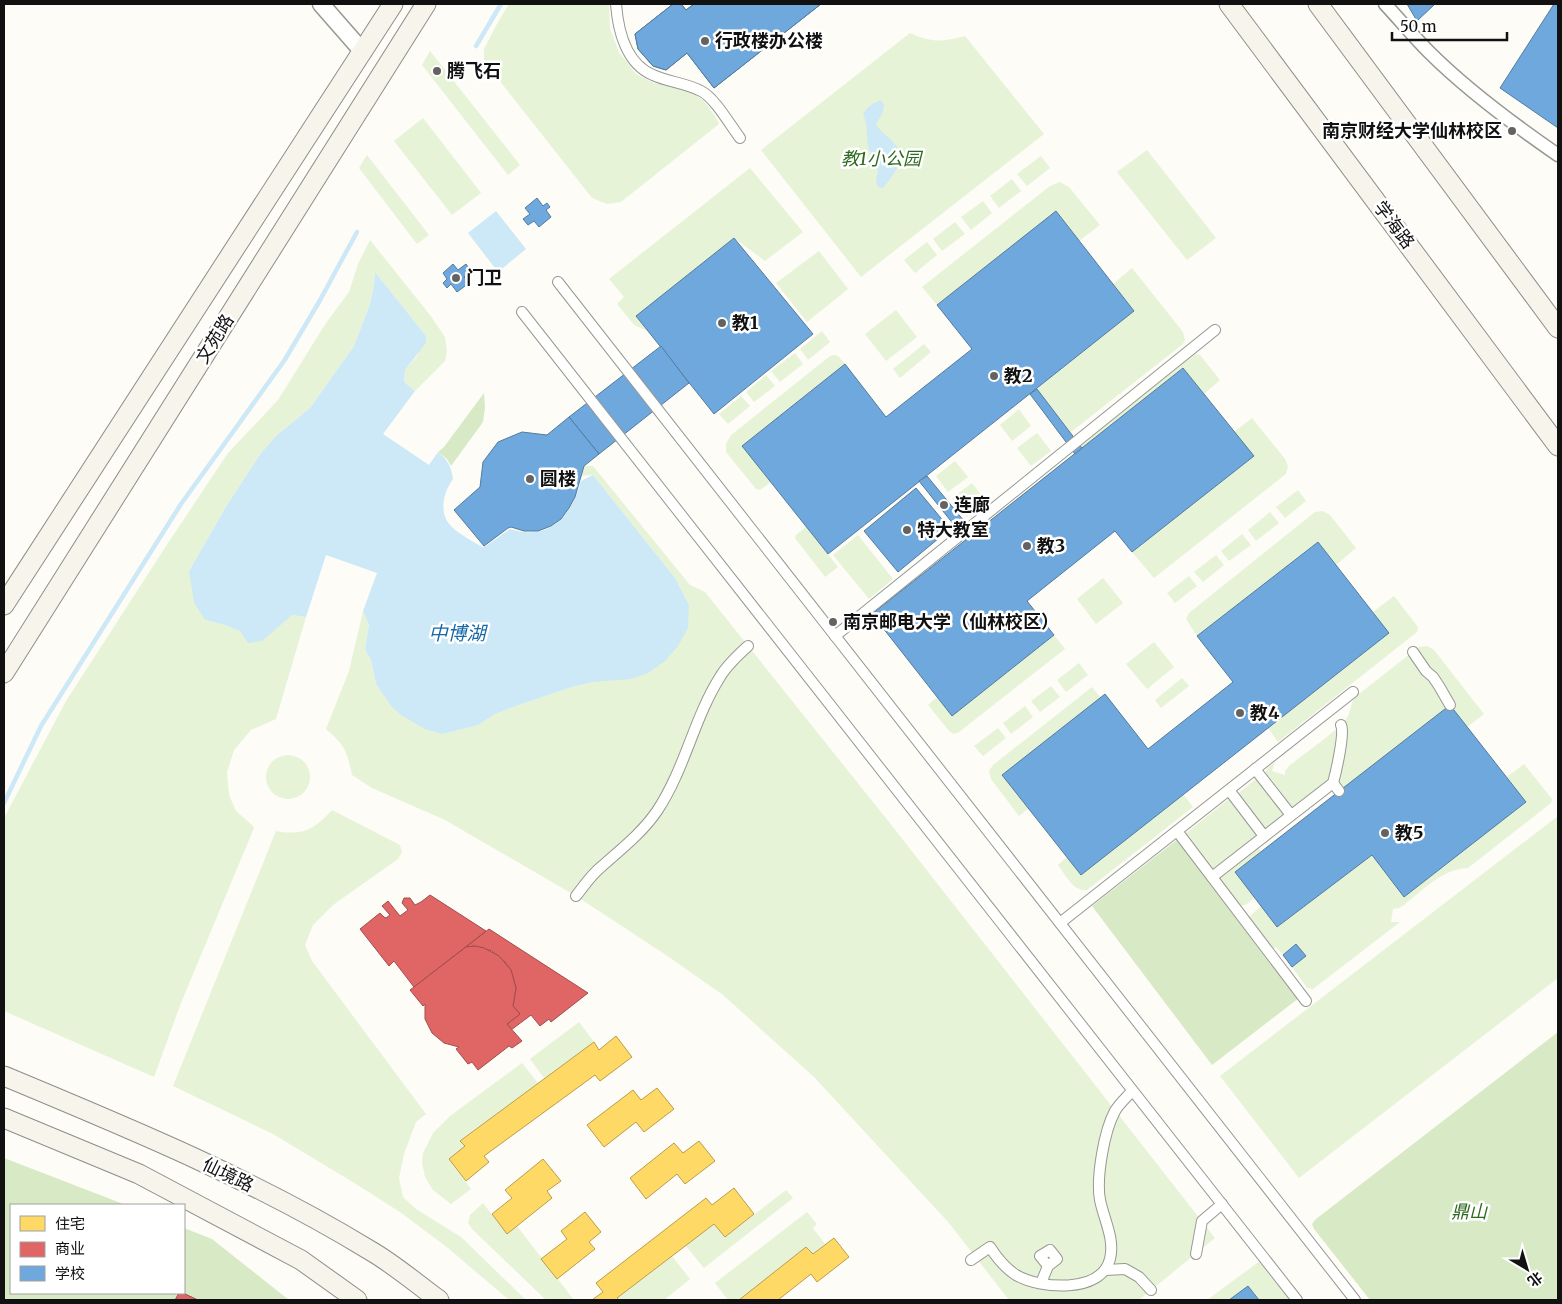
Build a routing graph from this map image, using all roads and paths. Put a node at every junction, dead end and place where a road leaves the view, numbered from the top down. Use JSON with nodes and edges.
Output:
{"nodes":[{"id":1,"x":321,"y":4,"type":"edge"},
{"id":2,"x":393,"y":4,"type":"edge"},
{"id":3,"x":426,"y":4,"type":"edge"},
{"id":4,"x":616,"y":4,"type":"edge"},
{"id":5,"x":1229,"y":4,"type":"edge"},
{"id":6,"x":1318,"y":4,"type":"edge"},
{"id":7,"x":1385,"y":4,"type":"edge"},
{"id":8,"x":362,"y":52,"type":"junction"},
{"id":9,"x":740,"y":138,"type":"dead end"},
{"id":10,"x":1558,"y":155,"type":"edge"},
{"id":11,"x":558,"y":282,"type":"dead end"},
{"id":12,"x":522,"y":312,"type":"dead end"},
{"id":13,"x":1558,"y":328,"type":"edge"},
{"id":14,"x":1215,"y":330,"type":"dead end"},
{"id":15,"x":1558,"y":446,"type":"edge"},
{"id":16,"x":4,"y":605,"type":"edge"},
{"id":17,"x":835,"y":636,"type":"junction"},
{"id":18,"x":748,"y":646,"type":"dead end"},
{"id":19,"x":1413,"y":652,"type":"dead end"},
{"id":20,"x":4,"y":673,"type":"edge"},
{"id":21,"x":1353,"y":692,"type":"dead end"},
{"id":22,"x":1450,"y":705,"type":"dead end"},
{"id":23,"x":1341,"y":725,"type":"dead end"},
{"id":24,"x":1255,"y":769,"type":"junction"},
{"id":25,"x":1229,"y":790,"type":"junction"},
{"id":26,"x":1290,"y":815,"type":"junction"},
{"id":27,"x":1177,"y":831,"type":"junction"},
{"id":28,"x":1264,"y":836,"type":"junction"},
{"id":29,"x":1212,"y":877,"type":"junction"},
{"id":30,"x":576,"y":896,"type":"dead end"},
{"id":31,"x":1060,"y":923,"type":"junction"},
{"id":32,"x":1306,"y":1001,"type":"dead end"},
{"id":33,"x":4,"y":1076,"type":"edge"},
{"id":34,"x":1132,"y":1091,"type":"junction"},
{"id":35,"x":4,"y":1118,"type":"edge"},
{"id":36,"x":1222,"y":1204,"type":"junction"},
{"id":37,"x":1196,"y":1254,"type":"dead end"},
{"id":38,"x":971,"y":1260,"type":"dead end"},
{"id":39,"x":1048,"y":1266,"type":"dead end"},
{"id":40,"x":1105,"y":1270,"type":"junction"},
{"id":41,"x":1041,"y":1283,"type":"junction"},
{"id":42,"x":1151,"y":1290,"type":"dead end"},
{"id":43,"x":357,"y":1300,"type":"edge"},
{"id":44,"x":439,"y":1300,"type":"edge"},
{"id":45,"x":1297,"y":1300,"type":"edge"},
{"id":46,"x":1355,"y":1300,"type":"edge"}],
"edges":[{"from":1,"to":8,"type":"street"},
{"from":2,"to":8,"type":"main road","name":"文苑路"},
{"from":3,"to":20,"type":"main road","name":"文苑路"},
{"from":4,"to":9,"type":"street"},
{"from":5,"to":15,"type":"main road","name":"学海路"},
{"from":6,"to":13,"type":"main road"},
{"from":7,"to":10,"type":"street"},
{"from":8,"to":16,"type":"main road","name":"文苑路"},
{"from":11,"to":17,"type":"street"},
{"from":12,"to":34,"type":"street"},
{"from":14,"to":17,"type":"street"},
{"from":17,"to":31,"type":"street"},
{"from":18,"to":30,"type":"street"},
{"from":19,"to":22,"type":"street"},
{"from":21,"to":24,"type":"street"},
{"from":23,"to":26,"type":"street"},
{"from":24,"to":25,"type":"street"},
{"from":24,"to":26,"type":"street"},
{"from":25,"to":27,"type":"street"},
{"from":25,"to":28,"type":"street"},
{"from":26,"to":28,"type":"street"},
{"from":27,"to":29,"type":"street"},
{"from":27,"to":31,"type":"street"},
{"from":28,"to":29,"type":"street"},
{"from":29,"to":32,"type":"street"},
{"from":31,"to":46,"type":"street"},
{"from":33,"to":44,"type":"main road","name":"仙境路"},
{"from":34,"to":36,"type":"street"},
{"from":34,"to":40,"type":"street"},
{"from":35,"to":43,"type":"main road"},
{"from":36,"to":37,"type":"street"},
{"from":36,"to":45,"type":"street"},
{"from":38,"to":41,"type":"street"},
{"from":39,"to":41,"type":"street"},
{"from":40,"to":41,"type":"street"},
{"from":40,"to":42,"type":"street"}]}
